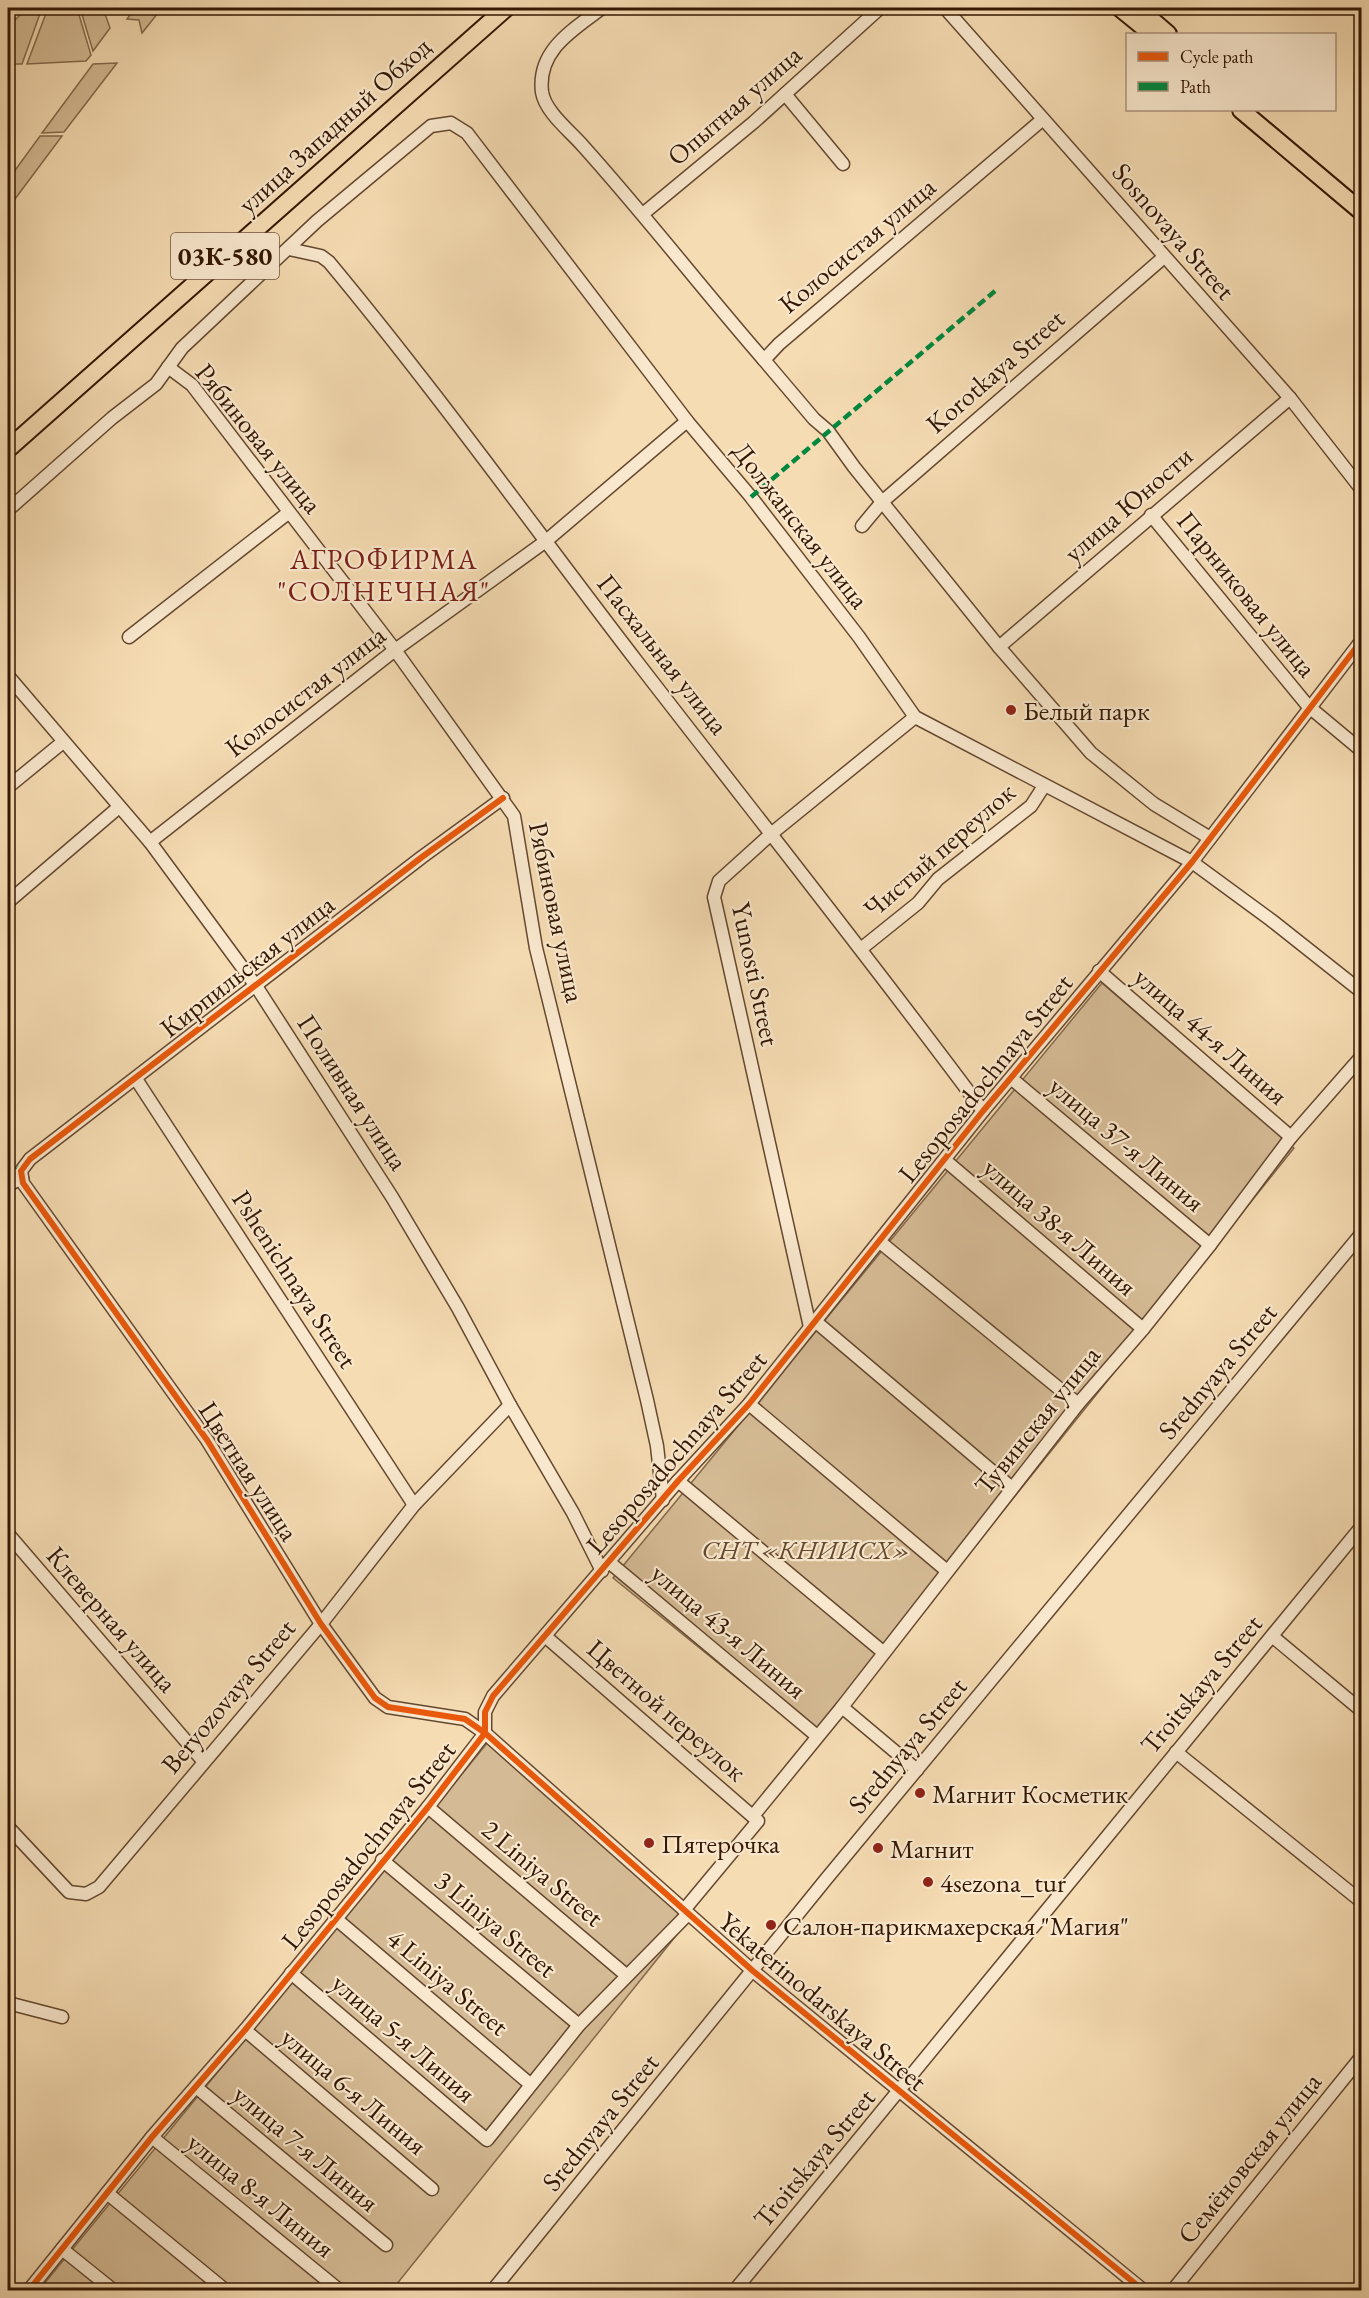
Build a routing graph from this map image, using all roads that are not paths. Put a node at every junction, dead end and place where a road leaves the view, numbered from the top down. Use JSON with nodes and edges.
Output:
{"nodes":[{"id":1,"x":491,"y":8,"type":"edge"},
{"id":2,"x":506,"y":8,"type":"edge"},
{"id":3,"x":602,"y":8,"type":"edge"},
{"id":4,"x":880,"y":8,"type":"edge"},
{"id":5,"x":945,"y":8,"type":"edge"},
{"id":6,"x":1120,"y":8,"type":"edge"},
{"id":7,"x":1137,"y":8,"type":"edge"},
{"id":8,"x":1151,"y":33,"type":"edge"},
{"id":9,"x":1167,"y":33,"type":"edge"},
{"id":10,"x":785,"y":94,"type":"junction"},
{"id":11,"x":1242,"y":111,"type":"edge"},
{"id":12,"x":1256,"y":111,"type":"edge"},
{"id":13,"x":1043,"y":119,"type":"junction"},
{"id":14,"x":843,"y":164,"type":"dead end"},
{"id":15,"x":1362,"y":200,"type":"edge"},
{"id":16,"x":1362,"y":212,"type":"edge"},
{"id":17,"x":644,"y":213,"type":"junction"},
{"id":18,"x":289,"y":249,"type":"junction"},
{"id":19,"x":1164,"y":256,"type":"junction"},
{"id":20,"x":764,"y":360,"type":"junction"},
{"id":21,"x":168,"y":367,"type":"junction"},
{"id":22,"x":1290,"y":398,"type":"junction"},
{"id":23,"x":687,"y":421,"type":"junction"},
{"id":24,"x":8,"y":436,"type":"edge"},
{"id":25,"x":8,"y":448,"type":"edge"},
{"id":26,"x":1362,"y":490,"type":"edge"},
{"id":27,"x":882,"y":502,"type":"junction"},
{"id":28,"x":8,"y":510,"type":"edge"},
{"id":29,"x":288,"y":513,"type":"junction"},
{"id":30,"x":1151,"y":515,"type":"junction"},
{"id":31,"x":862,"y":526,"type":"dead end"},
{"id":32,"x":546,"y":541,"type":"junction"},
{"id":33,"x":129,"y":637,"type":"dead end"},
{"id":34,"x":1362,"y":640,"type":"edge"},
{"id":35,"x":999,"y":647,"type":"junction"},
{"id":36,"x":395,"y":650,"type":"junction"},
{"id":37,"x":8,"y":676,"type":"edge"},
{"id":38,"x":1308,"y":706,"type":"junction"},
{"id":39,"x":915,"y":717,"type":"junction"},
{"id":40,"x":63,"y":742,"type":"junction"},
{"id":41,"x":1362,"y":751,"type":"edge"},
{"id":42,"x":1044,"y":786,"type":"junction"},
{"id":43,"x":8,"y":787,"type":"edge"},
{"id":44,"x":502,"y":798,"type":"junction"},
{"id":45,"x":119,"y":807,"type":"junction"},
{"id":46,"x":771,"y":834,"type":"junction"},
{"id":47,"x":1210,"y":838,"type":"junction"},
{"id":48,"x":150,"y":842,"type":"junction"},
{"id":49,"x":1192,"y":861,"type":"junction"},
{"id":50,"x":8,"y":902,"type":"edge"},
{"id":51,"x":862,"y":948,"type":"junction"},
{"id":52,"x":1099,"y":971,"type":"junction"},
{"id":53,"x":256,"y":986,"type":"junction"},
{"id":54,"x":1362,"y":992,"type":"edge"},
{"id":55,"x":1362,"y":1056,"type":"edge"},
{"id":56,"x":136,"y":1079,"type":"junction"},
{"id":57,"x":1012,"y":1079,"type":"junction"},
{"id":58,"x":983,"y":1111,"type":"junction"},
{"id":59,"x":1291,"y":1137,"type":"junction"},
{"id":60,"x":946,"y":1161,"type":"junction"},
{"id":61,"x":22,"y":1175,"type":"junction"},
{"id":62,"x":8,"y":1185,"type":"edge"},
{"id":63,"x":1362,"y":1233,"type":"edge"},
{"id":64,"x":880,"y":1242,"type":"junction"},
{"id":65,"x":1210,"y":1245,"type":"junction"},
{"id":66,"x":812,"y":1324,"type":"junction"},
{"id":67,"x":1143,"y":1329,"type":"junction"},
{"id":68,"x":749,"y":1404,"type":"junction"},
{"id":69,"x":1078,"y":1404,"type":"junction"},
{"id":70,"x":510,"y":1405,"type":"junction"},
{"id":71,"x":678,"y":1481,"type":"junction"},
{"id":72,"x":1012,"y":1488,"type":"junction"},
{"id":73,"x":663,"y":1500,"type":"junction"},
{"id":74,"x":414,"y":1505,"type":"junction"},
{"id":75,"x":1362,"y":1526,"type":"edge"},
{"id":76,"x":8,"y":1534,"type":"edge"},
{"id":77,"x":605,"y":1567,"type":"junction"},
{"id":78,"x":947,"y":1571,"type":"junction"},
{"id":79,"x":321,"y":1624,"type":"junction"},
{"id":80,"x":545,"y":1636,"type":"junction"},
{"id":81,"x":1272,"y":1636,"type":"junction"},
{"id":82,"x":883,"y":1652,"type":"junction"},
{"id":83,"x":842,"y":1707,"type":"junction"},
{"id":84,"x":1362,"y":1711,"type":"edge"},
{"id":85,"x":485,"y":1733,"type":"junction"},
{"id":86,"x":817,"y":1736,"type":"junction"},
{"id":87,"x":1176,"y":1752,"type":"junction"},
{"id":88,"x":204,"y":1762,"type":"junction"},
{"id":89,"x":917,"y":1770,"type":"junction"},
{"id":90,"x":428,"y":1807,"type":"junction"},
{"id":91,"x":755,"y":1818,"type":"junction"},
{"id":92,"x":8,"y":1827,"type":"edge"},
{"id":93,"x":382,"y":1860,"type":"junction"},
{"id":94,"x":1362,"y":1902,"type":"edge"},
{"id":95,"x":686,"y":1912,"type":"junction"},
{"id":96,"x":335,"y":1918,"type":"junction"},
{"id":97,"x":753,"y":1971,"type":"junction"},
{"id":98,"x":291,"y":1973,"type":"junction"},
{"id":99,"x":626,"y":1975,"type":"junction"},
{"id":100,"x":8,"y":2003,"type":"edge"},
{"id":101,"x":62,"y":2017,"type":"dead end"},
{"id":102,"x":579,"y":2025,"type":"junction"},
{"id":103,"x":245,"y":2030,"type":"junction"},
{"id":104,"x":1362,"y":2056,"type":"edge"},
{"id":105,"x":530,"y":2084,"type":"junction"},
{"id":106,"x":196,"y":2087,"type":"junction"},
{"id":107,"x":900,"y":2093,"type":"junction"},
{"id":108,"x":152,"y":2137,"type":"junction"},
{"id":109,"x":487,"y":2140,"type":"joint"},
{"id":110,"x":432,"y":2188,"type":"dead end"},
{"id":111,"x":107,"y":2193,"type":"junction"},
{"id":112,"x":386,"y":2245,"type":"dead end"},
{"id":113,"x":62,"y":2249,"type":"junction"},
{"id":114,"x":29,"y":2290,"type":"edge"},
{"id":115,"x":113,"y":2290,"type":"edge"},
{"id":116,"x":225,"y":2290,"type":"edge"},
{"id":117,"x":339,"y":2290,"type":"edge"},
{"id":118,"x":494,"y":2290,"type":"edge"},
{"id":119,"x":735,"y":2290,"type":"edge"},
{"id":120,"x":1143,"y":2290,"type":"edge"},
{"id":121,"x":1173,"y":2290,"type":"edge"}],
"edges":[{"from":1,"to":24,"type":"highway","name":"улица Западный Обход","number":"03К-580"},
{"from":2,"to":25,"type":"highway","name":"улица Западный Обход","number":"03К-580"},
{"from":3,"to":17,"type":"street"},
{"from":4,"to":10,"type":"street","name":"Опытная улица"},
{"from":5,"to":13,"type":"street","name":"Sosnovaya Street"},
{"from":6,"to":8,"type":"highway"},
{"from":7,"to":9,"type":"highway"},
{"from":10,"to":14,"type":"street"},
{"from":10,"to":17,"type":"street","name":"Опытная улица"},
{"from":11,"to":16,"type":"highway"},
{"from":12,"to":15,"type":"highway"},
{"from":13,"to":19,"type":"street","name":"Sosnovaya Street"},
{"from":13,"to":20,"type":"street","name":"Колосистая улица"},
{"from":17,"to":20,"type":"street"},
{"from":18,"to":21,"type":"street"},
{"from":18,"to":23,"type":"street","name":"Должанская улица"},
{"from":18,"to":32,"type":"street","name":"Пасхальная улица"},
{"from":19,"to":22,"type":"street","name":"Sosnovaya Street"},
{"from":19,"to":27,"type":"street","name":"Korotkaya Street"},
{"from":20,"to":27,"type":"street"},
{"from":21,"to":28,"type":"street"},
{"from":21,"to":29,"type":"street","name":"Рябиновая улица"},
{"from":22,"to":26,"type":"street","name":"Sosnovaya Street"},
{"from":22,"to":30,"type":"street","name":"улица Юности"},
{"from":23,"to":32,"type":"street","name":"Колосистая улица"},
{"from":23,"to":39,"type":"street","name":"Должанская улица"},
{"from":27,"to":31,"type":"street","name":"Korotkaya Street"},
{"from":27,"to":35,"type":"street"},
{"from":29,"to":33,"type":"street"},
{"from":29,"to":36,"type":"street","name":"Рябиновая улица"},
{"from":30,"to":35,"type":"street","name":"улица Юности"},
{"from":30,"to":38,"type":"street","name":"Парниковая улица"},
{"from":32,"to":36,"type":"street","name":"Колосистая улица"},
{"from":32,"to":46,"type":"street","name":"Пасхальная улица"},
{"from":34,"to":38,"type":"street","name":"Lesoposadochnaya Street"},
{"from":35,"to":47,"type":"street"},
{"from":36,"to":44,"type":"street","name":"Рябиновая улица"},
{"from":36,"to":48,"type":"street","name":"Колосистая улица"},
{"from":37,"to":40,"type":"street","name":"Поливная улица"},
{"from":38,"to":41,"type":"street","name":"Парниковая улица"},
{"from":38,"to":47,"type":"street","name":"Lesoposadochnaya Street"},
{"from":39,"to":42,"type":"street","name":"Должанская улица"},
{"from":39,"to":46,"type":"street","name":"Yunosti Street"},
{"from":40,"to":43,"type":"street"},
{"from":40,"to":45,"type":"street","name":"Поливная улица"},
{"from":42,"to":49,"type":"street","name":"Должанская улица"},
{"from":42,"to":51,"type":"street","name":"Чистый переулок"},
{"from":44,"to":53,"type":"street","name":"Кирпильская улица"},
{"from":44,"to":73,"type":"street","name":"Рябиновая улица"},
{"from":45,"to":48,"type":"street","name":"Поливная улица"},
{"from":45,"to":50,"type":"street"},
{"from":46,"to":51,"type":"street","name":"Пасхальная улица"},
{"from":46,"to":66,"type":"street","name":"Yunosti Street"},
{"from":47,"to":49,"type":"street","name":"Lesoposadochnaya Street"},
{"from":48,"to":53,"type":"street","name":"Поливная улица"},
{"from":49,"to":52,"type":"street","name":"Lesoposadochnaya Street"},
{"from":49,"to":54,"type":"street","name":"Должанская улица"},
{"from":51,"to":58,"type":"street","name":"Пасхальная улица"},
{"from":52,"to":57,"type":"street","name":"Lesoposadochnaya Street"},
{"from":52,"to":59,"type":"street","name":"улица 44-я Линия"},
{"from":53,"to":56,"type":"street","name":"Кирпильская улица"},
{"from":53,"to":70,"type":"street","name":"Поливная улица"},
{"from":55,"to":59,"type":"street","name":"Тувинская улица"},
{"from":56,"to":61,"type":"street","name":"Кирпильская улица"},
{"from":56,"to":74,"type":"street","name":"Pshenichnaya Street"},
{"from":57,"to":58,"type":"street","name":"Lesoposadochnaya Street"},
{"from":57,"to":65,"type":"street","name":"улица 37-я Линия"},
{"from":58,"to":60,"type":"street","name":"Lesoposadochnaya Street"},
{"from":59,"to":65,"type":"street","name":"Тувинская улица"},
{"from":60,"to":64,"type":"street","name":"Lesoposadochnaya Street"},
{"from":60,"to":67,"type":"street","name":"улица 38-я Линия"},
{"from":61,"to":62,"type":"street","name":"Кирпильская улица"},
{"from":61,"to":79,"type":"street","name":"Цветная улица"},
{"from":63,"to":89,"type":"street","name":"Srednyaya Street"},
{"from":64,"to":66,"type":"street","name":"Lesoposadochnaya Street"},
{"from":64,"to":69,"type":"street"},
{"from":65,"to":67,"type":"street","name":"Тувинская улица"},
{"from":66,"to":68,"type":"street","name":"Lesoposadochnaya Street"},
{"from":66,"to":72,"type":"street"},
{"from":67,"to":69,"type":"street","name":"Тувинская улица"},
{"from":68,"to":71,"type":"street","name":"Lesoposadochnaya Street"},
{"from":68,"to":78,"type":"street"},
{"from":69,"to":72,"type":"street","name":"Тувинская улица"},
{"from":70,"to":74,"type":"street","name":"Beryozovaya Street"},
{"from":70,"to":77,"type":"street","name":"Поливная улица"},
{"from":71,"to":73,"type":"street","name":"Lesoposadochnaya Street"},
{"from":71,"to":82,"type":"street"},
{"from":72,"to":78,"type":"street","name":"Тувинская улица"},
{"from":73,"to":77,"type":"street","name":"Lesoposadochnaya Street"},
{"from":74,"to":79,"type":"street","name":"Beryozovaya Street"},
{"from":75,"to":81,"type":"street","name":"Troitskaya Street"},
{"from":76,"to":88,"type":"street","name":"Клеверная улица"},
{"from":77,"to":80,"type":"street","name":"Lesoposadochnaya Street"},
{"from":77,"to":86,"type":"street","name":"улица 43-я Линия"},
{"from":78,"to":82,"type":"street","name":"Тувинская улица"},
{"from":79,"to":85,"type":"street","name":"Цветная улица"},
{"from":79,"to":88,"type":"street","name":"Beryozovaya Street"},
{"from":80,"to":85,"type":"street","name":"Lesoposadochnaya Street"},
{"from":80,"to":91,"type":"street","name":"Цветной переулок"},
{"from":81,"to":84,"type":"street"},
{"from":81,"to":87,"type":"street","name":"Troitskaya Street"},
{"from":82,"to":83,"type":"street","name":"Тувинская улица"},
{"from":83,"to":86,"type":"street","name":"Тувинская улица"},
{"from":83,"to":89,"type":"street"},
{"from":85,"to":90,"type":"street","name":"Lesoposadochnaya Street"},
{"from":85,"to":95,"type":"street","name":"Yekaterinodarskaya Street"},
{"from":86,"to":91,"type":"street","name":"Тувинская улица"},
{"from":87,"to":94,"type":"street"},
{"from":87,"to":107,"type":"street","name":"Troitskaya Street"},
{"from":88,"to":92,"type":"street","name":"Beryozovaya Street"},
{"from":89,"to":97,"type":"street","name":"Srednyaya Street"},
{"from":90,"to":93,"type":"street","name":"Lesoposadochnaya Street"},
{"from":90,"to":99,"type":"street","name":"2 Liniya Street"},
{"from":91,"to":95,"type":"street","name":"Тувинская улица"},
{"from":93,"to":96,"type":"street","name":"Lesoposadochnaya Street"},
{"from":93,"to":102,"type":"street","name":"3 Liniya Street"},
{"from":95,"to":97,"type":"street","name":"Yekaterinodarskaya Street"},
{"from":95,"to":99,"type":"street","name":"Тувинская улица"},
{"from":96,"to":98,"type":"street","name":"Lesoposadochnaya Street"},
{"from":96,"to":105,"type":"street","name":"4 Liniya Street"},
{"from":97,"to":107,"type":"street","name":"Yekaterinodarskaya Street"},
{"from":97,"to":118,"type":"street","name":"Srednyaya Street"},
{"from":98,"to":103,"type":"street","name":"Lesoposadochnaya Street"},
{"from":98,"to":109,"type":"street","name":"улица 5-я Линия"},
{"from":99,"to":102,"type":"street","name":"Тувинская улица"},
{"from":100,"to":101,"type":"street"},
{"from":102,"to":105,"type":"street","name":"Тувинская улица"},
{"from":103,"to":106,"type":"street","name":"Lesoposadochnaya Street"},
{"from":103,"to":110,"type":"street","name":"улица 6-я Линия"},
{"from":104,"to":121,"type":"street","name":"Семёновская улица"},
{"from":105,"to":109,"type":"street","name":"Тувинская улица"},
{"from":106,"to":108,"type":"street","name":"Lesoposadochnaya Street"},
{"from":106,"to":112,"type":"street","name":"улица 7-я Линия"},
{"from":107,"to":119,"type":"street","name":"Troitskaya Street"},
{"from":107,"to":120,"type":"street","name":"Yekaterinodarskaya Street"},
{"from":108,"to":111,"type":"street","name":"Lesoposadochnaya Street"},
{"from":108,"to":117,"type":"street","name":"улица 8-я Линия"},
{"from":111,"to":113,"type":"street","name":"Lesoposadochnaya Street"},
{"from":111,"to":116,"type":"street"},
{"from":113,"to":114,"type":"street","name":"Lesoposadochnaya Street"},
{"from":113,"to":115,"type":"street"}]}
